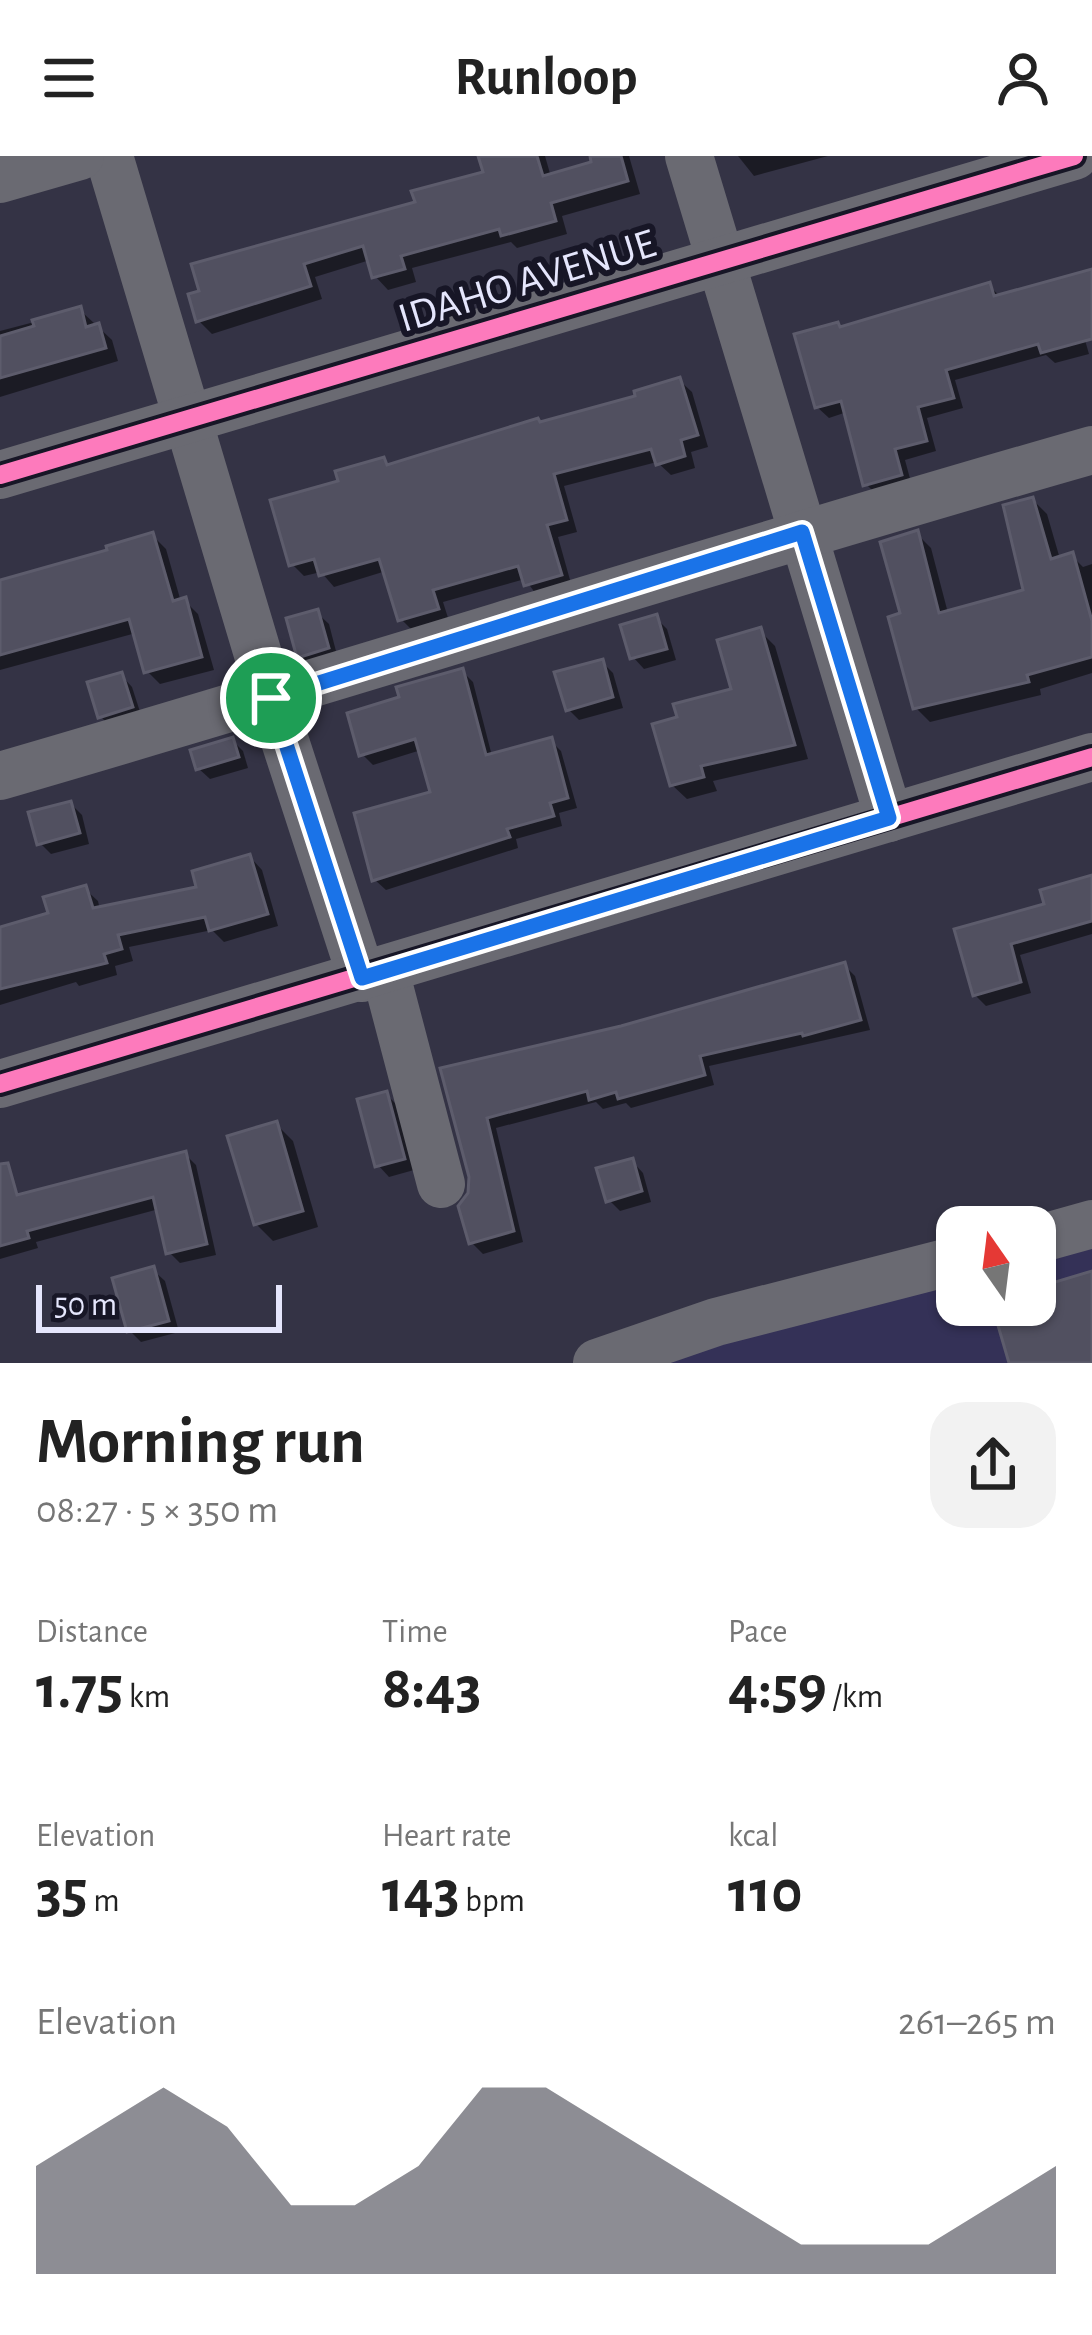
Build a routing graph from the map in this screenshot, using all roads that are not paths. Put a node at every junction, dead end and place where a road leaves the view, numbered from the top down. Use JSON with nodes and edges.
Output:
{"nodes":[{"id":1,"x":80,"y":156,"type":"edge"},
{"id":2,"x":109,"y":156,"type":"edge"},
{"id":3,"x":689,"y":156,"type":"edge"},
{"id":4,"x":1074,"y":156,"type":"edge"},
{"id":5,"x":0,"y":179,"type":"edge"},
{"id":6,"x":721,"y":260,"type":"junction"},
{"id":7,"x":190,"y":421,"type":"junction"},
{"id":8,"x":1092,"y":450,"type":"edge"},
{"id":9,"x":0,"y":475,"type":"edge"},
{"id":10,"x":802,"y":532,"type":"junction"},
{"id":11,"x":271,"y":698,"type":"junction"},
{"id":12,"x":1092,"y":757,"type":"edge"},
{"id":13,"x":0,"y":776,"type":"edge"},
{"id":14,"x":889,"y":818,"type":"junction"},
{"id":15,"x":373,"y":975,"type":"junction"},
{"id":16,"x":0,"y":1084,"type":"edge"},
{"id":17,"x":441,"y":1184,"type":"dead end"},
{"id":18,"x":1092,"y":1224,"type":"edge"},
{"id":19,"x":1056,"y":1234,"type":"edge"},
{"id":20,"x":936,"y":1265,"type":"edge"},
{"id":21,"x":597,"y":1363,"type":"edge"}],
"edges":[{"from":1,"to":5,"type":"street"},
{"from":2,"to":7,"type":"street"},
{"from":3,"to":6,"type":"street"},
{"from":4,"to":6,"type":"street","name":"IDAHO AVENUE"},
{"from":6,"to":7,"type":"street","name":"IDAHO AVENUE"},
{"from":6,"to":10,"type":"street"},
{"from":7,"to":9,"type":"street","name":"IDAHO AVENUE"},
{"from":7,"to":11,"type":"street"},
{"from":8,"to":10,"type":"street"},
{"from":10,"to":11,"type":"street"},
{"from":10,"to":14,"type":"street"},
{"from":11,"to":13,"type":"street"},
{"from":11,"to":15,"type":"street"},
{"from":12,"to":14,"type":"street"},
{"from":14,"to":15,"type":"street"},
{"from":15,"to":16,"type":"street"},
{"from":15,"to":17,"type":"street"},
{"from":18,"to":19,"type":"street"},
{"from":20,"to":21,"type":"street"}]}
